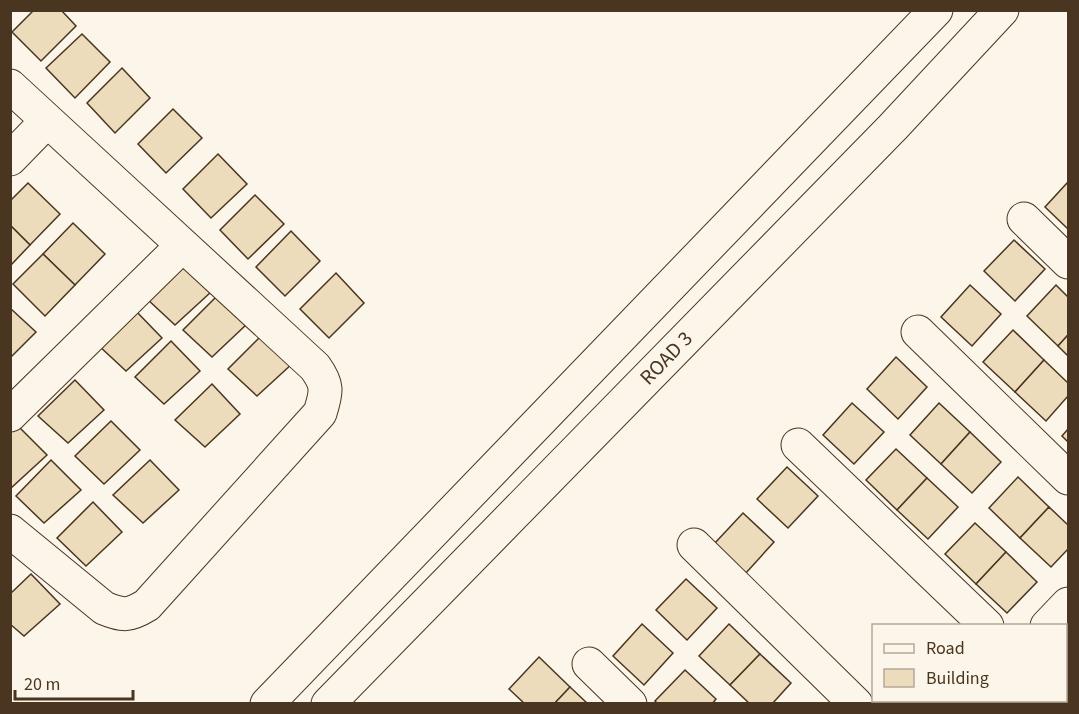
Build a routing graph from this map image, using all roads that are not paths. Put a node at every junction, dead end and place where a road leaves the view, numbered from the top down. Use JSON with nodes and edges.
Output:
{"nodes":[{"id":1,"x":936,"y":10,"type":"edge"},
{"id":2,"x":1002,"y":10,"type":"edge"},
{"id":3,"x":10,"y":86,"type":"edge"},
{"id":4,"x":47,"y":121,"type":"junction"},
{"id":5,"x":10,"y":159,"type":"edge"},
{"id":6,"x":1024,"y":219,"type":"dead end"},
{"id":7,"x":182,"y":246,"type":"junction"},
{"id":8,"x":1068,"y":262,"type":"edge"},
{"id":9,"x":918,"y":332,"type":"dead end"},
{"id":10,"x":10,"y":415,"type":"edge"},
{"id":11,"x":798,"y":445,"type":"dead end"},
{"id":12,"x":1068,"y":478,"type":"edge"},
{"id":13,"x":10,"y":531,"type":"edge"},
{"id":14,"x":694,"y":545,"type":"dead end"},
{"id":15,"x":1068,"y":604,"type":"edge"},
{"id":16,"x":985,"y":624,"type":"edge"},
{"id":17,"x":1049,"y":624,"type":"edge"},
{"id":18,"x":589,"y":664,"type":"dead end"},
{"id":19,"x":267,"y":704,"type":"edge"},
{"id":20,"x":328,"y":704,"type":"edge"},
{"id":21,"x":630,"y":704,"type":"edge"},
{"id":22,"x":856,"y":704,"type":"edge"}],
"edges":[{"from":1,"to":19,"type":"street"},
{"from":2,"to":20,"type":"street","name":"ROAD 3"},
{"from":3,"to":4,"type":"street"},
{"from":4,"to":5,"type":"street"},
{"from":4,"to":7,"type":"street"},
{"from":6,"to":8,"type":"street"},
{"from":7,"to":10,"type":"street"},
{"from":7,"to":13,"type":"street"},
{"from":9,"to":12,"type":"street"},
{"from":11,"to":16,"type":"street"},
{"from":14,"to":22,"type":"street"},
{"from":15,"to":17,"type":"street"},
{"from":18,"to":21,"type":"street"}]}
